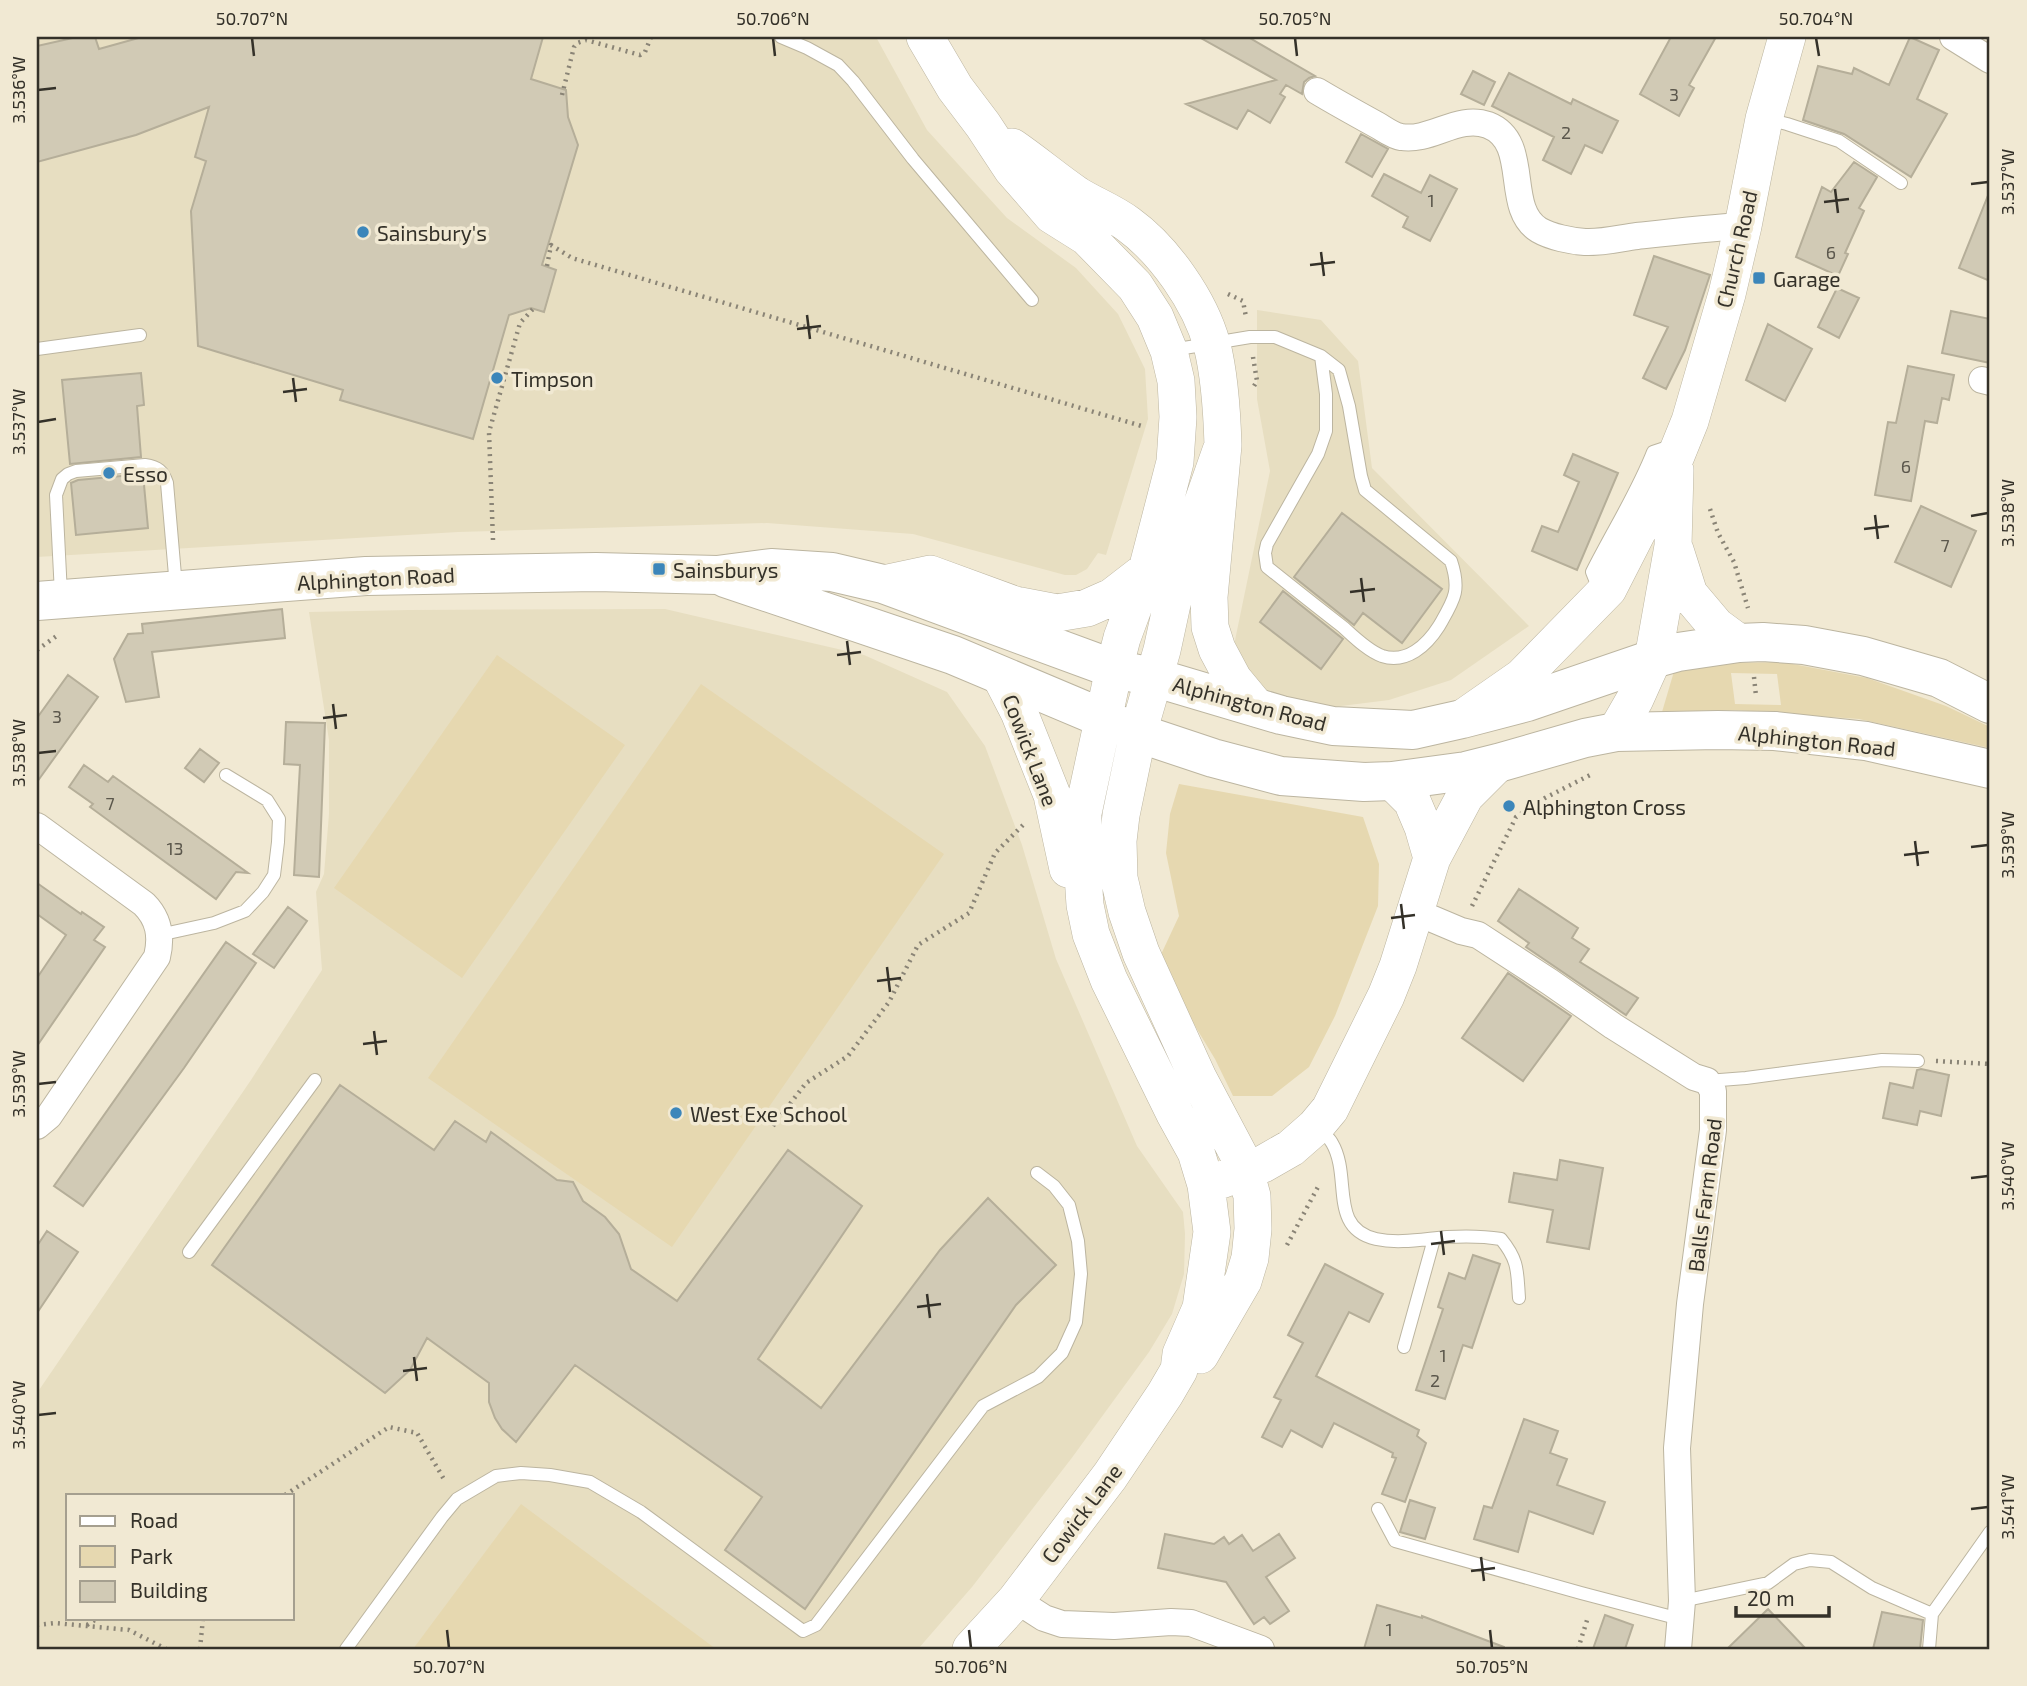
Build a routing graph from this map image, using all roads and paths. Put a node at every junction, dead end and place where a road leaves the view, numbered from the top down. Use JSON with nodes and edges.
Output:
{"nodes":[{"id":1,"x":651,"y":37,"type":"edge"},
{"id":2,"x":781,"y":37,"type":"edge"},
{"id":3,"x":925,"y":37,"type":"edge"},
{"id":4,"x":1787,"y":37,"type":"edge"},
{"id":5,"x":1953,"y":37,"type":"edge"},
{"id":6,"x":1990,"y":60,"type":"edge"},
{"id":7,"x":1317,"y":91,"type":"dead end"},
{"id":8,"x":562,"y":95,"type":"dead end"},
{"id":9,"x":1764,"y":119,"type":"junction"},
{"id":10,"x":983,"y":125,"type":"junction"},
{"id":11,"x":1902,"y":183,"type":"dead end"},
{"id":12,"x":1743,"y":226,"type":"junction"},
{"id":13,"x":547,"y":267,"type":"dead end"},
{"id":14,"x":1032,"y":300,"type":"dead end"},
{"id":15,"x":533,"y":309,"type":"dead end"},
{"id":16,"x":141,"y":335,"type":"dead end"},
{"id":17,"x":1211,"y":344,"type":"junction"},
{"id":18,"x":37,"y":349,"type":"edge"},
{"id":19,"x":1169,"y":351,"type":"junction"},
{"id":20,"x":1321,"y":356,"type":"junction"},
{"id":21,"x":1155,"y":430,"type":"dead end"},
{"id":22,"x":1223,"y":445,"type":"junction"},
{"id":23,"x":1678,"y":451,"type":"junction"},
{"id":24,"x":493,"y":540,"type":"dead end"},
{"id":25,"x":1673,"y":546,"type":"junction"},
{"id":26,"x":1147,"y":570,"type":"junction"},
{"id":27,"x":717,"y":575,"type":"junction"},
{"id":28,"x":883,"y":584,"type":"junction"},
{"id":29,"x":176,"y":591,"type":"junction"},
{"id":30,"x":49,"y":600,"type":"edge"},
{"id":31,"x":1747,"y":658,"type":"junction"},
{"id":32,"x":1653,"y":659,"type":"junction"},
{"id":33,"x":1114,"y":668,"type":"junction"},
{"id":34,"x":1000,"y":675,"type":"junction"},
{"id":35,"x":1153,"y":677,"type":"junction"},
{"id":36,"x":1990,"y":704,"type":"edge"},
{"id":37,"x":1757,"y":705,"type":"dead end"},
{"id":38,"x":1257,"y":708,"type":"junction"},
{"id":39,"x":1462,"y":719,"type":"junction"},
{"id":40,"x":1121,"y":726,"type":"junction"},
{"id":41,"x":1616,"y":732,"type":"junction"},
{"id":42,"x":1498,"y":764,"type":"junction"},
{"id":43,"x":1990,"y":769,"type":"edge"},
{"id":44,"x":226,"y":775,"type":"dead end"},
{"id":45,"x":1392,"y":781,"type":"junction"},
{"id":46,"x":1030,"y":818,"type":"dead end"},
{"id":47,"x":37,"y":826,"type":"edge"},
{"id":48,"x":1432,"y":858,"type":"junction"},
{"id":49,"x":1085,"y":905,"type":"junction"},
{"id":50,"x":1416,"y":912,"type":"junction"},
{"id":51,"x":159,"y":935,"type":"junction"},
{"id":52,"x":1918,"y":1061,"type":"joint"},
{"id":53,"x":1990,"y":1064,"type":"edge"},
{"id":54,"x":315,"y":1080,"type":"dead end"},
{"id":55,"x":1707,"y":1081,"type":"junction"},
{"id":56,"x":37,"y":1126,"type":"edge"},
{"id":57,"x":773,"y":1126,"type":"dead end"},
{"id":58,"x":1315,"y":1127,"type":"junction"},
{"id":59,"x":1245,"y":1171,"type":"junction"},
{"id":60,"x":1037,"y":1173,"type":"dead end"},
{"id":61,"x":1206,"y":1185,"type":"junction"},
{"id":62,"x":1434,"y":1239,"type":"junction"},
{"id":63,"x":190,"y":1252,"type":"dead end"},
{"id":64,"x":1519,"y":1298,"type":"dead end"},
{"id":65,"x":1404,"y":1347,"type":"dead end"},
{"id":66,"x":1179,"y":1370,"type":"junction"},
{"id":67,"x":287,"y":1494,"type":"edge"},
{"id":68,"x":457,"y":1499,"type":"junction"},
{"id":69,"x":1378,"y":1509,"type":"dead end"},
{"id":70,"x":1990,"y":1532,"type":"edge"},
{"id":71,"x":1595,"y":1597,"type":"junction"},
{"id":72,"x":1016,"y":1600,"type":"junction"},
{"id":73,"x":1681,"y":1610,"type":"junction"},
{"id":74,"x":1932,"y":1614,"type":"junction"},
{"id":75,"x":95,"y":1620,"type":"edge"},
{"id":76,"x":204,"y":1620,"type":"edge"},
{"id":77,"x":37,"y":1625,"type":"edge"},
{"id":78,"x":86,"y":1626,"type":"junction"},
{"id":79,"x":166,"y":1649,"type":"edge"},
{"id":80,"x":200,"y":1649,"type":"edge"},
{"id":81,"x":346,"y":1649,"type":"edge"},
{"id":82,"x":971,"y":1649,"type":"edge"},
{"id":83,"x":1261,"y":1649,"type":"edge"},
{"id":84,"x":1578,"y":1649,"type":"edge"},
{"id":85,"x":1678,"y":1649,"type":"edge"},
{"id":86,"x":1929,"y":1649,"type":"edge"}],
"edges":[{"from":1,"to":8,"type":"path"},
{"from":2,"to":14,"type":"lane"},
{"from":3,"to":10,"type":"street"},
{"from":4,"to":9,"type":"street","name":"Church Road"},
{"from":5,"to":6,"type":"street"},
{"from":7,"to":12,"type":"street"},
{"from":9,"to":11,"type":"lane"},
{"from":9,"to":12,"type":"street","name":"Church Road"},
{"from":10,"to":17,"type":"street"},
{"from":10,"to":19,"type":"street"},
{"from":12,"to":23,"type":"street","name":"Church Road"},
{"from":13,"to":21,"type":"path"},
{"from":15,"to":24,"type":"path"},
{"from":16,"to":18,"type":"lane"},
{"from":17,"to":19,"type":"lane"},
{"from":17,"to":20,"type":"lane"},
{"from":17,"to":22,"type":"street"},
{"from":19,"to":26,"type":"street"},
{"from":20,"to":20,"type":"lane"},
{"from":22,"to":35,"type":"street"},
{"from":22,"to":38,"type":"street"},
{"from":23,"to":25,"type":"street","name":"Church Road"},
{"from":23,"to":39,"type":"street","name":"Church Road"},
{"from":25,"to":31,"type":"street"},
{"from":25,"to":32,"type":"street","name":"Church Road"},
{"from":26,"to":28,"type":"street"},
{"from":26,"to":33,"type":"street"},
{"from":27,"to":28,"type":"highway","name":"Alphington Road"},
{"from":27,"to":29,"type":"highway","name":"Alphington Road"},
{"from":27,"to":34,"type":"highway","name":"Alphington Road"},
{"from":28,"to":33,"type":"highway","name":"Alphington Road"},
{"from":29,"to":30,"type":"highway","name":"Alphington Road"},
{"from":29,"to":30,"type":"lane"},
{"from":31,"to":32,"type":"highway","name":"Alphington Road"},
{"from":31,"to":36,"type":"highway","name":"Alphington Road"},
{"from":31,"to":37,"type":"path"},
{"from":32,"to":39,"type":"highway","name":"Alphington Road"},
{"from":32,"to":41,"type":"street","name":"Church Road"},
{"from":33,"to":35,"type":"highway","name":"Alphington Road"},
{"from":33,"to":40,"type":"street"},
{"from":34,"to":40,"type":"highway","name":"Alphington Road"},
{"from":34,"to":49,"type":"street","name":"Cowick Lane"},
{"from":35,"to":38,"type":"highway","name":"Alphington Road"},
{"from":35,"to":40,"type":"street"},
{"from":38,"to":39,"type":"highway","name":"Alphington Road"},
{"from":40,"to":45,"type":"highway","name":"Alphington Road"},
{"from":40,"to":49,"type":"street"},
{"from":40,"to":59,"type":"street"},
{"from":41,"to":42,"type":"highway","name":"Alphington Road"},
{"from":41,"to":43,"type":"highway","name":"Alphington Road"},
{"from":42,"to":45,"type":"highway","name":"Alphington Road"},
{"from":42,"to":48,"type":"street"},
{"from":44,"to":51,"type":"lane"},
{"from":45,"to":48,"type":"street"},
{"from":46,"to":57,"type":"path"},
{"from":47,"to":51,"type":"street"},
{"from":48,"to":50,"type":"street"},
{"from":49,"to":61,"type":"street"},
{"from":50,"to":55,"type":"street"},
{"from":50,"to":58,"type":"street"},
{"from":51,"to":56,"type":"street"},
{"from":52,"to":53,"type":"path"},
{"from":52,"to":55,"type":"lane"},
{"from":54,"to":63,"type":"lane"},
{"from":55,"to":73,"type":"street","name":"Balls Farm Road"},
{"from":58,"to":59,"type":"street"},
{"from":58,"to":62,"type":"lane"},
{"from":59,"to":61,"type":"street"},
{"from":59,"to":66,"type":"street"},
{"from":60,"to":68,"type":"lane"},
{"from":61,"to":66,"type":"street"},
{"from":62,"to":64,"type":"lane"},
{"from":62,"to":65,"type":"lane"},
{"from":66,"to":72,"type":"street","name":"Cowick Lane"},
{"from":67,"to":68,"type":"path"},
{"from":68,"to":81,"type":"lane"},
{"from":69,"to":71,"type":"lane"},
{"from":70,"to":74,"type":"lane"},
{"from":71,"to":73,"type":"lane"},
{"from":71,"to":84,"type":"path"},
{"from":72,"to":82,"type":"street","name":"Cowick Lane"},
{"from":72,"to":83,"type":"street"},
{"from":73,"to":74,"type":"lane"},
{"from":73,"to":85,"type":"street","name":"Balls Farm Road"},
{"from":74,"to":86,"type":"lane"},
{"from":75,"to":78,"type":"path"},
{"from":76,"to":80,"type":"path"},
{"from":77,"to":78,"type":"path"},
{"from":78,"to":79,"type":"path"}]}
